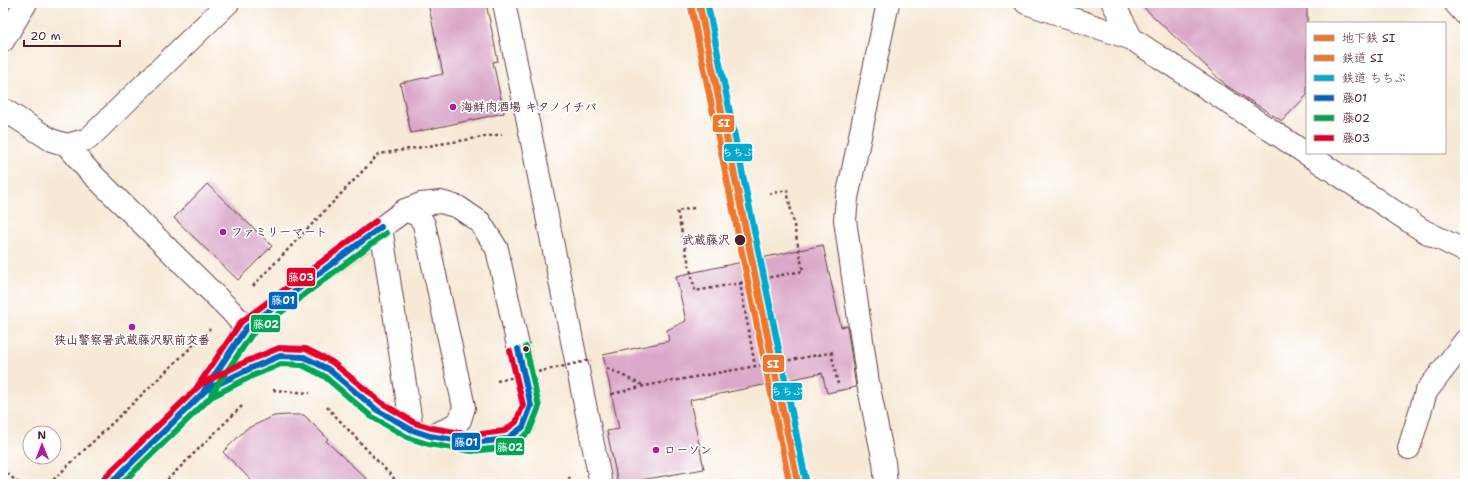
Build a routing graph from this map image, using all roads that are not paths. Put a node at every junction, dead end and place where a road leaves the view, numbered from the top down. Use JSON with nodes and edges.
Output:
{"nodes":[{"id":1,"x":26,"y":3,"type":"edge"},
{"id":2,"x":228,"y":3,"type":"edge"},
{"id":3,"x":504,"y":3,"type":"edge"},
{"id":4,"x":888,"y":3,"type":"edge"},
{"id":5,"x":1026,"y":3,"type":"edge"},
{"id":6,"x":1113,"y":3,"type":"edge"},
{"id":7,"x":1455,"y":3,"type":"edge"},
{"id":8,"x":1465,"y":14,"type":"edge"},
{"id":9,"x":1132,"y":39,"type":"junction"},
{"id":10,"x":3,"y":41,"type":"edge"},
{"id":11,"x":3,"y":110,"type":"edge"},
{"id":12,"x":67,"y":145,"type":"junction"},
{"id":13,"x":1306,"y":153,"type":"edge"},
{"id":14,"x":1307,"y":154,"type":"edge"},
{"id":15,"x":405,"y":210,"type":"junction"},
{"id":16,"x":381,"y":227,"type":"junction"},
{"id":17,"x":1465,"y":252,"type":"edge"},
{"id":18,"x":246,"y":328,"type":"junction"},
{"id":19,"x":1465,"y":340,"type":"edge"},
{"id":20,"x":206,"y":390,"type":"junction"},
{"id":21,"x":421,"y":433,"type":"junction"},
{"id":22,"x":1409,"y":448,"type":"dead end"},
{"id":23,"x":110,"y":484,"type":"edge"},
{"id":24,"x":601,"y":484,"type":"edge"},
{"id":25,"x":886,"y":484,"type":"edge"}],
"edges":[{"from":1,"to":10,"type":"main road"},
{"from":2,"to":12,"type":"main road"},
{"from":3,"to":24,"type":"main road"},
{"from":4,"to":25,"type":"main road"},
{"from":5,"to":9,"type":"main road"},
{"from":6,"to":9,"type":"main road"},
{"from":7,"to":8,"type":"main road"},
{"from":9,"to":13,"type":"main road"},
{"from":11,"to":12,"type":"main road"},
{"from":12,"to":18,"type":"main road"},
{"from":14,"to":17,"type":"main road"},
{"from":15,"to":16,"type":"main road"},
{"from":15,"to":21,"type":"main road"},
{"from":15,"to":21,"type":"main road"},
{"from":16,"to":18,"type":"main road"},
{"from":16,"to":21,"type":"main road"},
{"from":18,"to":20,"type":"main road"},
{"from":19,"to":22,"type":"main road"},
{"from":20,"to":21,"type":"main road"},
{"from":20,"to":23,"type":"main road"}]}
